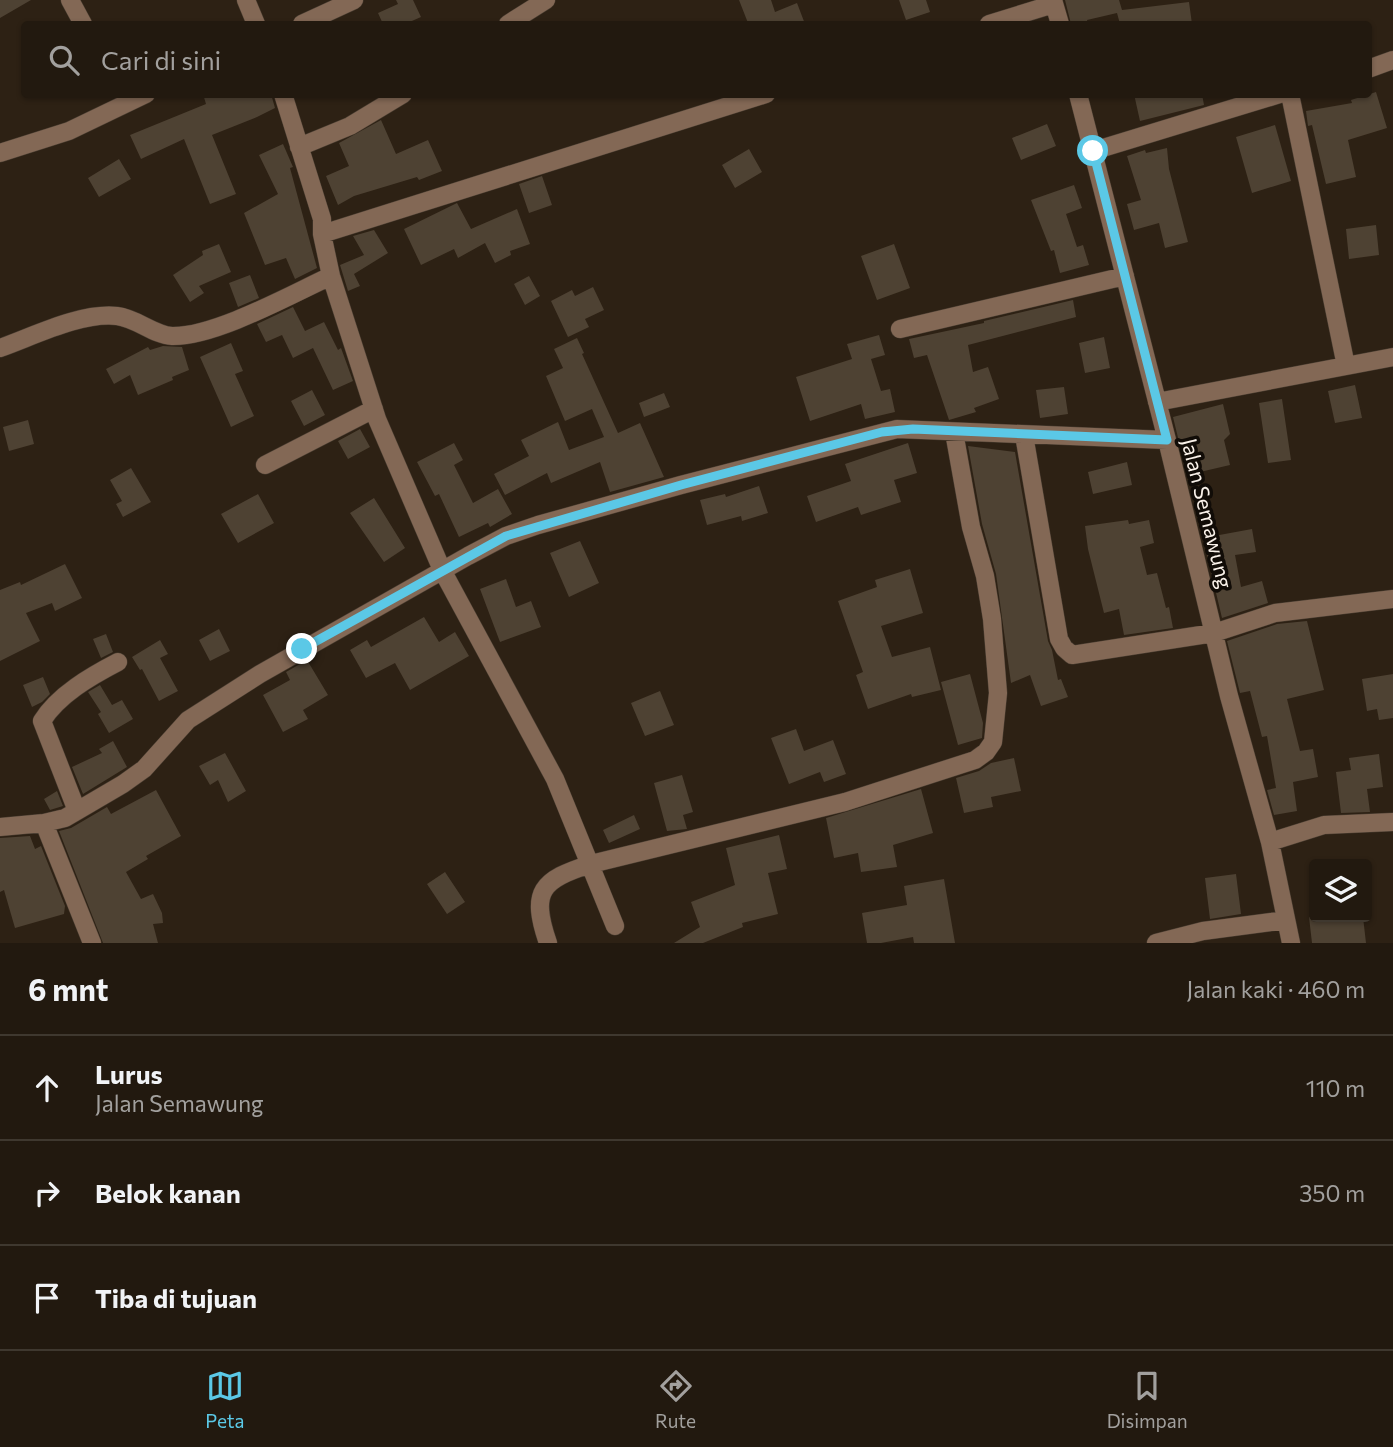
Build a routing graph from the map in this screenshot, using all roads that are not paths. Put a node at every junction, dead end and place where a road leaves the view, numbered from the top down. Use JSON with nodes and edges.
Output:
{"nodes":[{"id":1,"x":70,"y":0,"type":"edge"},
{"id":2,"x":246,"y":0,"type":"edge"},
{"id":3,"x":354,"y":0,"type":"edge"},
{"id":4,"x":546,"y":0,"type":"edge"},
{"id":5,"x":1054,"y":2,"type":"edge"},
{"id":6,"x":81,"y":21,"type":"edge"},
{"id":7,"x":255,"y":21,"type":"edge"},
{"id":8,"x":308,"y":21,"type":"edge"},
{"id":9,"x":513,"y":21,"type":"edge"},
{"id":10,"x":998,"y":21,"type":"edge"},
{"id":11,"x":1059,"y":21,"type":"edge"},
{"id":12,"x":1393,"y":60,"type":"edge"},
{"id":13,"x":1372,"y":68,"type":"edge"},
{"id":14,"x":284,"y":98,"type":"edge"},
{"id":15,"x":396,"y":98,"type":"edge"},
{"id":16,"x":753,"y":98,"type":"edge"},
{"id":17,"x":1079,"y":98,"type":"edge"},
{"id":18,"x":1267,"y":98,"type":"edge"},
{"id":19,"x":1291,"y":98,"type":"edge"},
{"id":20,"x":120,"y":99,"type":"edge"},
{"id":21,"x":299,"y":147,"type":"junction"},
{"id":22,"x":1093,"y":151,"type":"junction"},
{"id":23,"x":0,"y":153,"type":"edge"},
{"id":24,"x":322,"y":234,"type":"junction"},
{"id":25,"x":331,"y":276,"type":"junction"},
{"id":26,"x":1125,"y":276,"type":"junction"},
{"id":27,"x":900,"y":329,"type":"dead end"},
{"id":28,"x":0,"y":348,"type":"edge"},
{"id":29,"x":1393,"y":357,"type":"edge"},
{"id":30,"x":1346,"y":366,"type":"junction"},
{"id":31,"x":1157,"y":402,"type":"junction"},
{"id":32,"x":374,"y":409,"type":"junction"},
{"id":33,"x":954,"y":432,"type":"junction"},
{"id":34,"x":1024,"y":435,"type":"junction"},
{"id":35,"x":1167,"y":440,"type":"junction"},
{"id":36,"x":265,"y":466,"type":"dead end"},
{"id":37,"x":442,"y":570,"type":"junction"},
{"id":38,"x":1393,"y":598,"type":"edge"},
{"id":39,"x":1214,"y":633,"type":"junction"},
{"id":40,"x":118,"y":663,"type":"dead end"},
{"id":41,"x":77,"y":811,"type":"junction"},
{"id":42,"x":1393,"y":822,"type":"edge"},
{"id":43,"x":44,"y":823,"type":"junction"},
{"id":44,"x":0,"y":827,"type":"edge"},
{"id":45,"x":1270,"y":842,"type":"junction"},
{"id":46,"x":591,"y":864,"type":"junction"},
{"id":47,"x":1286,"y":919,"type":"junction"},
{"id":48,"x":615,"y":926,"type":"dead end"},
{"id":49,"x":92,"y":943,"type":"edge"},
{"id":50,"x":548,"y":943,"type":"edge"},
{"id":51,"x":1156,"y":943,"type":"edge"},
{"id":52,"x":1291,"y":943,"type":"edge"}],
"edges":[{"from":1,"to":6,"type":"street"},
{"from":2,"to":7,"type":"street"},
{"from":3,"to":8,"type":"street"},
{"from":4,"to":9,"type":"street"},
{"from":5,"to":10,"type":"street"},
{"from":5,"to":11,"type":"street"},
{"from":12,"to":13,"type":"street"},
{"from":14,"to":21,"type":"street"},
{"from":15,"to":21,"type":"street"},
{"from":16,"to":24,"type":"street"},
{"from":17,"to":22,"type":"street","name":"Jalan Semawung"},
{"from":18,"to":22,"type":"street"},
{"from":19,"to":30,"type":"street"},
{"from":20,"to":23,"type":"street"},
{"from":21,"to":24,"type":"street"},
{"from":22,"to":26,"type":"street","name":"Jalan Semawung"},
{"from":24,"to":25,"type":"street"},
{"from":25,"to":28,"type":"street"},
{"from":25,"to":32,"type":"street"},
{"from":26,"to":27,"type":"street"},
{"from":26,"to":31,"type":"street","name":"Jalan Semawung"},
{"from":29,"to":30,"type":"street"},
{"from":30,"to":31,"type":"street"},
{"from":31,"to":35,"type":"street","name":"Jalan Semawung"},
{"from":32,"to":36,"type":"street"},
{"from":32,"to":37,"type":"street"},
{"from":33,"to":34,"type":"street"},
{"from":33,"to":37,"type":"street"},
{"from":33,"to":46,"type":"street"},
{"from":34,"to":35,"type":"street"},
{"from":34,"to":39,"type":"street"},
{"from":35,"to":39,"type":"street","name":"Jalan Semawung"},
{"from":37,"to":41,"type":"street"},
{"from":37,"to":46,"type":"street"},
{"from":38,"to":39,"type":"street"},
{"from":39,"to":45,"type":"street","name":"Jalan Semawung"},
{"from":40,"to":41,"type":"street"},
{"from":41,"to":43,"type":"street"},
{"from":42,"to":45,"type":"street"},
{"from":43,"to":44,"type":"street"},
{"from":43,"to":49,"type":"street"},
{"from":45,"to":47,"type":"street","name":"Jalan Semawung"},
{"from":46,"to":48,"type":"street"},
{"from":46,"to":50,"type":"street"},
{"from":47,"to":51,"type":"street"},
{"from":47,"to":52,"type":"street","name":"Jalan Semawung"}]}
